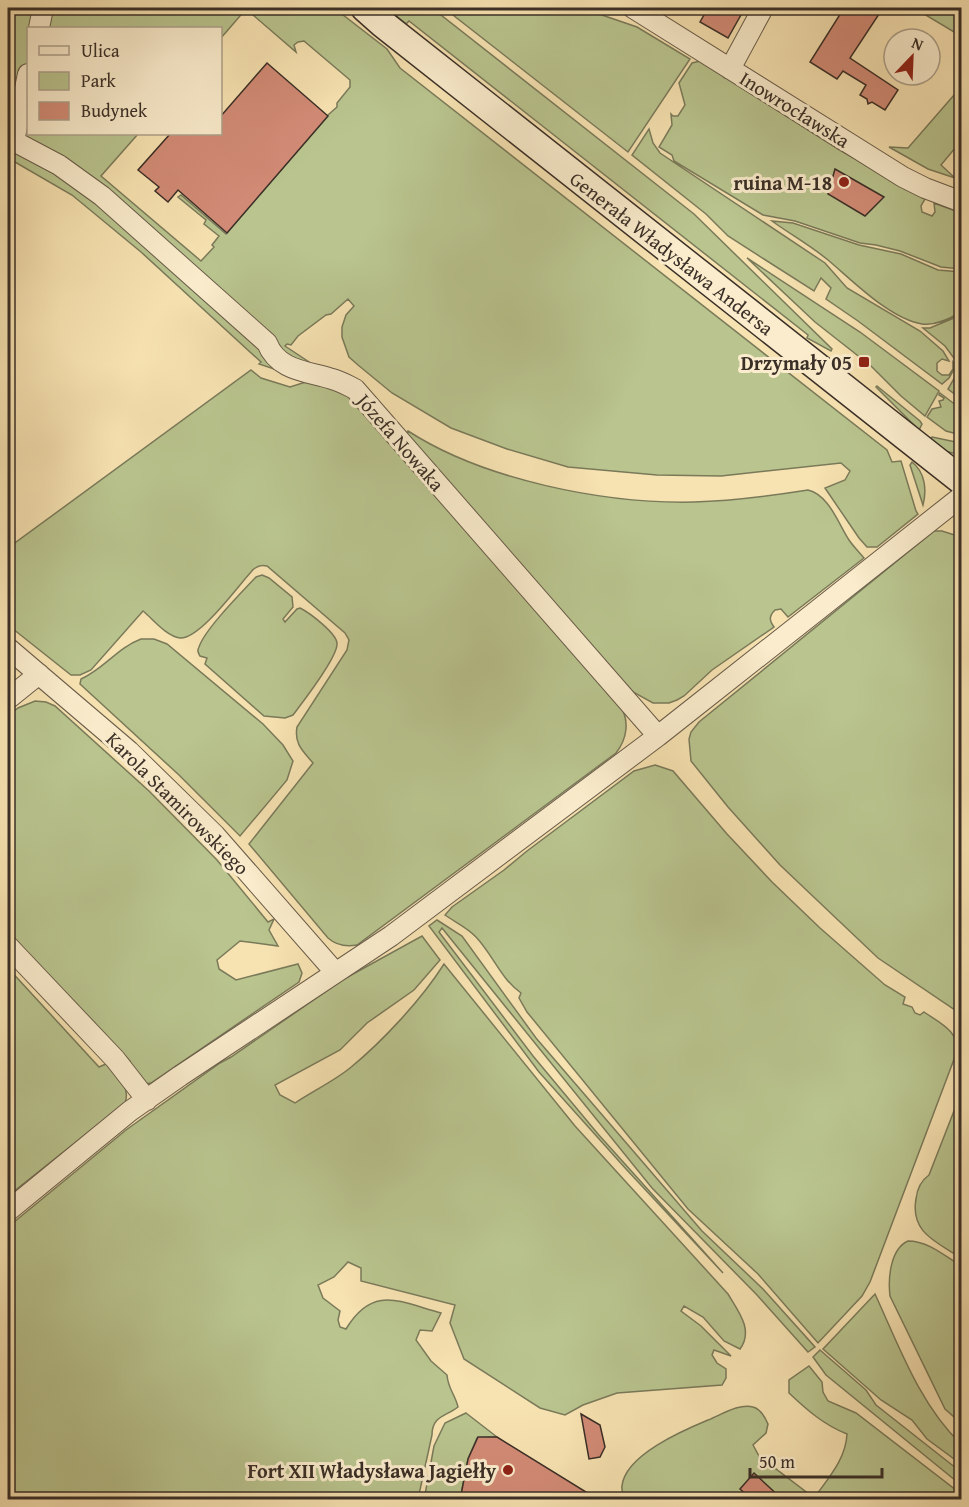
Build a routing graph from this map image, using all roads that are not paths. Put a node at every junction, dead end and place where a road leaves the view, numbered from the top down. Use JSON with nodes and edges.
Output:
{"nodes":[{"id":1,"x":43,"y":8,"type":"edge"},
{"id":2,"x":358,"y":8,"type":"edge"},
{"id":3,"x":633,"y":8,"type":"edge"},
{"id":4,"x":763,"y":8,"type":"edge"},
{"id":5,"x":374,"y":16,"type":"edge"},
{"id":6,"x":39,"y":27,"type":"edge"},
{"id":7,"x":730,"y":69,"type":"junction"},
{"id":8,"x":27,"y":78,"type":"edge"},
{"id":9,"x":11,"y":139,"type":"edge"},
{"id":10,"x":962,"y":202,"type":"edge"},
{"id":11,"x":962,"y":481,"type":"edge"},
{"id":12,"x":962,"y":496,"type":"edge"},
{"id":13,"x":8,"y":648,"type":"edge"},
{"id":14,"x":39,"y":674,"type":"junction"},
{"id":15,"x":8,"y":699,"type":"edge"},
{"id":16,"x":658,"y":736,"type":"junction"},
{"id":17,"x":8,"y":946,"type":"edge"},
{"id":18,"x":335,"y":972,"type":"junction"},
{"id":19,"x":147,"y":1100,"type":"junction"},
{"id":20,"x":8,"y":1211,"type":"edge"}],
"edges":[{"from":1,"to":6,"type":"street"},
{"from":2,"to":5,"type":"main road","name":"Generała Władysława Andersa"},
{"from":3,"to":7,"type":"street","name":"Inowrocławska"},
{"from":4,"to":7,"type":"street"},
{"from":5,"to":11,"type":"main road","name":"Generała Władysława Andersa"},
{"from":7,"to":10,"type":"street","name":"Inowrocławska"},
{"from":8,"to":9,"type":"street","name":"Józefa Nowaka"},
{"from":9,"to":16,"type":"street","name":"Józefa Nowaka"},
{"from":12,"to":16,"type":"street"},
{"from":13,"to":14,"type":"street","name":"Karola Stamirowskiego"},
{"from":14,"to":15,"type":"street"},
{"from":14,"to":18,"type":"street","name":"Karola Stamirowskiego"},
{"from":16,"to":18,"type":"street"},
{"from":17,"to":19,"type":"street"},
{"from":18,"to":19,"type":"street"},
{"from":19,"to":20,"type":"street"}]}
